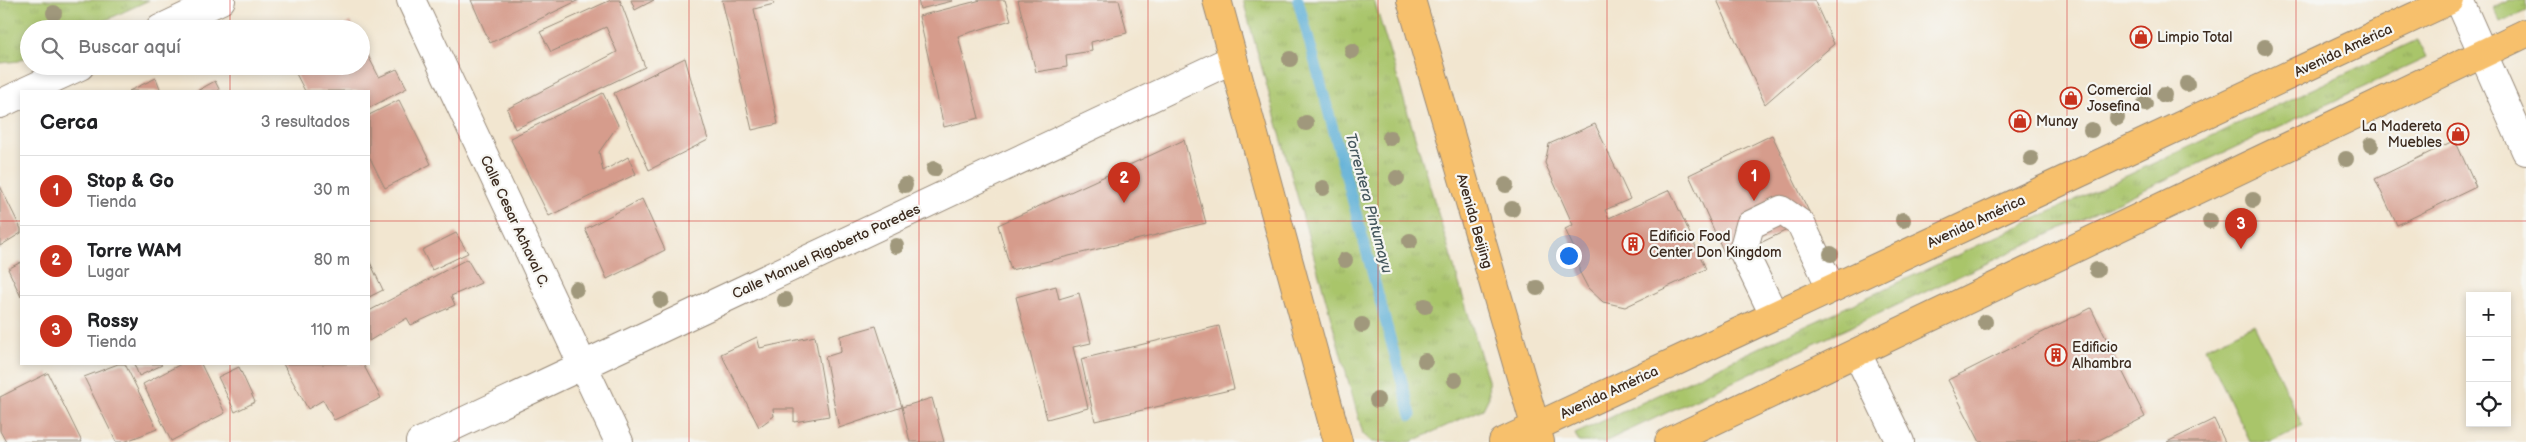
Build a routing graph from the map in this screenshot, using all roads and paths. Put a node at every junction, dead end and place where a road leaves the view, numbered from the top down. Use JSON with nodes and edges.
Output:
{"nodes":[{"id":1,"x":221,"y":0,"type":"edge"},
{"id":2,"x":411,"y":0,"type":"edge"},
{"id":3,"x":1217,"y":0,"type":"edge"},
{"id":4,"x":1411,"y":0,"type":"edge"},
{"id":5,"x":2450,"y":0,"type":"edge"},
{"id":6,"x":2459,"y":0,"type":"edge"},
{"id":7,"x":179,"y":20,"type":"edge"},
{"id":8,"x":2526,"y":33,"type":"edge"},
{"id":9,"x":2482,"y":54,"type":"junction"},
{"id":10,"x":1233,"y":58,"type":"junction"},
{"id":11,"x":61,"y":75,"type":"edge"},
{"id":12,"x":28,"y":90,"type":"edge"},
{"id":13,"x":20,"y":94,"type":"edge"},
{"id":14,"x":0,"y":104,"type":"edge"},
{"id":15,"x":2526,"y":151,"type":"edge"},
{"id":16,"x":1831,"y":288,"type":"junction"},
{"id":17,"x":1774,"y":315,"type":"junction"},
{"id":18,"x":1857,"y":352,"type":"junction"},
{"id":19,"x":583,"y":366,"type":"junction"},
{"id":20,"x":1538,"y":434,"type":"edge"},
{"id":21,"x":420,"y":442,"type":"edge"},
{"id":22,"x":619,"y":442,"type":"edge"},
{"id":23,"x":1338,"y":442,"type":"edge"},
{"id":24,"x":1503,"y":442,"type":"edge"},
{"id":25,"x":1669,"y":442,"type":"edge"},
{"id":26,"x":1900,"y":442,"type":"edge"}],
"edges":[{"from":1,"to":7,"type":"street"},
{"from":2,"to":19,"type":"street","name":"Calle Cesar Achaval C."},
{"from":3,"to":10,"type":"main road"},
{"from":4,"to":20,"type":"main road","name":"Avenida Beijing"},
{"from":5,"to":16,"type":"main road","name":"Avenida América"},
{"from":6,"to":9,"type":"street"},
{"from":8,"to":9,"type":"main road"},
{"from":9,"to":15,"type":"street"},
{"from":9,"to":18,"type":"main road"},
{"from":10,"to":19,"type":"street","name":"Calle Manuel Rigoberto Paredes"},
{"from":10,"to":23,"type":"main road"},
{"from":11,"to":12,"type":"street"},
{"from":13,"to":14,"type":"street"},
{"from":16,"to":17,"type":"main road","name":"Avenida América"},
{"from":16,"to":17,"type":"street"},
{"from":17,"to":20,"type":"main road","name":"Avenida América"},
{"from":18,"to":25,"type":"main road"},
{"from":18,"to":26,"type":"street"},
{"from":19,"to":21,"type":"street","name":"Calle Manuel Rigoberto Paredes"},
{"from":19,"to":22,"type":"street","name":"Calle Cesar Achaval C."},
{"from":20,"to":24,"type":"main road","name":"Avenida América"}]}
